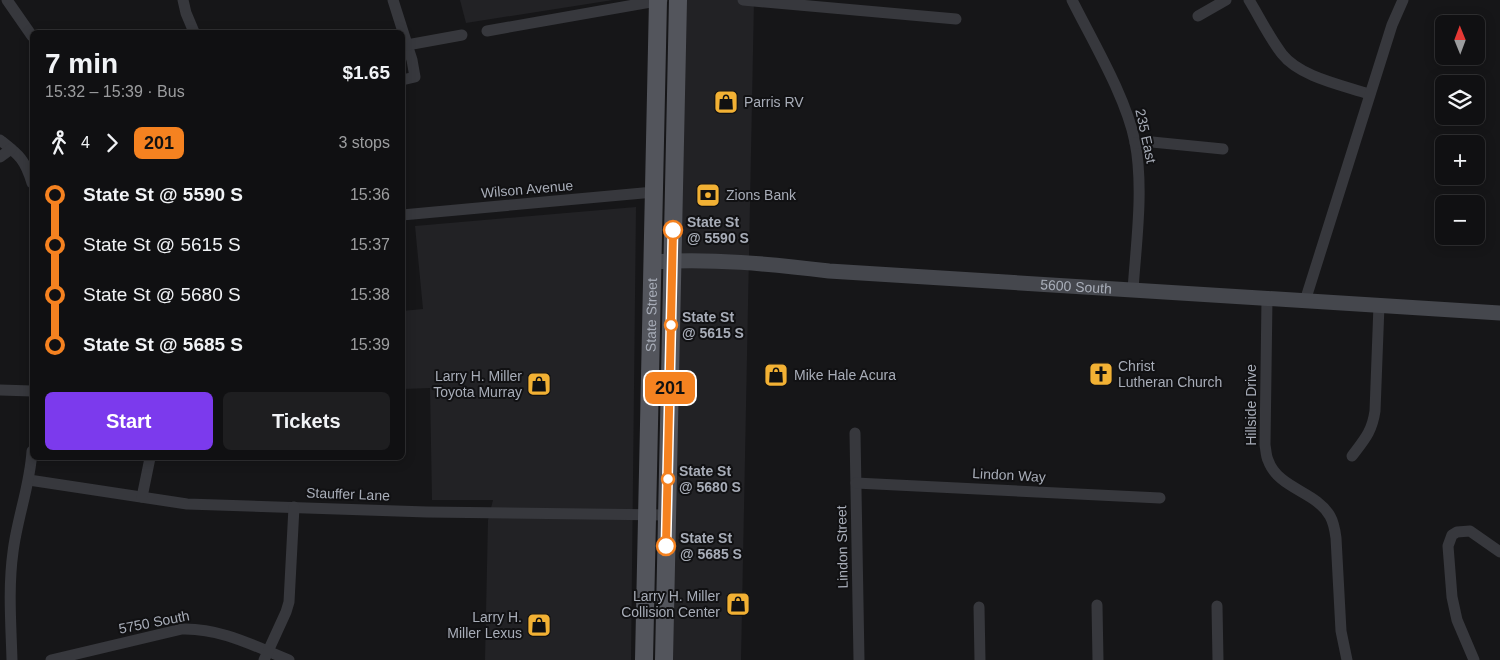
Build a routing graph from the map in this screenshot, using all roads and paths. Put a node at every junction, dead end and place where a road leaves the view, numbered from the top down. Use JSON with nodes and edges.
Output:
{"nodes":[{"id":1,"x":7,"y":0,"type":"edge"},
{"id":2,"x":183,"y":0,"type":"edge"},
{"id":3,"x":393,"y":0,"type":"edge"},
{"id":4,"x":660,"y":0,"type":"edge"},
{"id":5,"x":678,"y":0,"type":"edge"},
{"id":6,"x":743,"y":0,"type":"edge"},
{"id":7,"x":1072,"y":0,"type":"edge"},
{"id":8,"x":1226,"y":0,"type":"edge"},
{"id":9,"x":1249,"y":0,"type":"edge"},
{"id":10,"x":1403,"y":0,"type":"edge"},
{"id":11,"x":831,"y":4,"type":"edge"},
{"id":12,"x":1198,"y":16,"type":"dead end"},
{"id":13,"x":956,"y":19,"type":"dead end"},
{"id":14,"x":193,"y":30,"type":"edge"},
{"id":15,"x":402,"y":30,"type":"edge"},
{"id":16,"x":487,"y":31,"type":"dead end"},
{"id":17,"x":30,"y":33,"type":"edge"},
{"id":18,"x":462,"y":35,"type":"dead end"},
{"id":19,"x":405,"y":41,"type":"edge"},
{"id":20,"x":406,"y":44,"type":"junction"},
{"id":21,"x":405,"y":79,"type":"edge"},
{"id":22,"x":1369,"y":94,"type":"junction"},
{"id":23,"x":0,"y":140,"type":"edge"},
{"id":24,"x":1135,"y":143,"type":"junction"},
{"id":25,"x":11,"y":149,"type":"junction"},
{"id":26,"x":1223,"y":149,"type":"dead end"},
{"id":27,"x":0,"y":157,"type":"edge"},
{"id":28,"x":30,"y":176,"type":"edge"},
{"id":29,"x":654,"y":192,"type":"junction"},
{"id":30,"x":405,"y":215,"type":"edge"},
{"id":31,"x":673,"y":260,"type":"junction"},
{"id":32,"x":652,"y":262,"type":"junction"},
{"id":33,"x":1133,"y":290,"type":"junction"},
{"id":34,"x":1267,"y":298,"type":"junction"},
{"id":35,"x":1305,"y":301,"type":"junction"},
{"id":36,"x":1378,"y":305,"type":"junction"},
{"id":37,"x":1500,"y":313,"type":"edge"},
{"id":38,"x":0,"y":390,"type":"edge"},
{"id":39,"x":30,"y":391,"type":"edge"},
{"id":40,"x":855,"y":433,"type":"dead end"},
{"id":41,"x":1352,"y":456,"type":"dead end"},
{"id":42,"x":31,"y":460,"type":"edge"},
{"id":43,"x":150,"y":460,"type":"edge"},
{"id":44,"x":29,"y":480,"type":"junction"},
{"id":45,"x":856,"y":482,"type":"junction"},
{"id":46,"x":142,"y":497,"type":"junction"},
{"id":47,"x":1160,"y":498,"type":"dead end"},
{"id":48,"x":294,"y":507,"type":"junction"},
{"id":49,"x":647,"y":515,"type":"junction"},
{"id":50,"x":667,"y":515,"type":"junction"},
{"id":51,"x":1500,"y":552,"type":"edge"},
{"id":52,"x":1097,"y":605,"type":"dead end"},
{"id":53,"x":1217,"y":606,"type":"dead end"},
{"id":54,"x":979,"y":607,"type":"dead end"},
{"id":55,"x":266,"y":656,"type":"edge"},
{"id":56,"x":12,"y":660,"type":"edge"},
{"id":57,"x":51,"y":660,"type":"edge"},
{"id":58,"x":289,"y":660,"type":"edge"},
{"id":59,"x":644,"y":660,"type":"edge"},
{"id":60,"x":664,"y":660,"type":"edge"},
{"id":61,"x":859,"y":660,"type":"edge"},
{"id":62,"x":980,"y":660,"type":"edge"},
{"id":63,"x":1098,"y":660,"type":"edge"},
{"id":64,"x":1218,"y":660,"type":"edge"},
{"id":65,"x":1347,"y":660,"type":"edge"},
{"id":66,"x":1474,"y":660,"type":"edge"}],
"edges":[{"from":1,"to":17,"type":"street"},
{"from":2,"to":14,"type":"street"},
{"from":3,"to":15,"type":"street"},
{"from":4,"to":16,"type":"street"},
{"from":4,"to":29,"type":"main road","name":"State Street"},
{"from":5,"to":31,"type":"main road","name":"State Street"},
{"from":6,"to":11,"type":"street"},
{"from":7,"to":24,"type":"street","name":"235 East"},
{"from":8,"to":12,"type":"street"},
{"from":9,"to":22,"type":"street"},
{"from":10,"to":22,"type":"street"},
{"from":11,"to":13,"type":"street"},
{"from":18,"to":20,"type":"street"},
{"from":19,"to":20,"type":"street"},
{"from":20,"to":21,"type":"street"},
{"from":22,"to":35,"type":"street"},
{"from":23,"to":25,"type":"street"},
{"from":24,"to":26,"type":"street"},
{"from":24,"to":33,"type":"street","name":"235 East"},
{"from":25,"to":27,"type":"street"},
{"from":25,"to":28,"type":"street"},
{"from":29,"to":30,"type":"street","name":"Wilson Avenue"},
{"from":29,"to":32,"type":"main road","name":"State Street"},
{"from":31,"to":32,"type":"street","name":"5600 South"},
{"from":31,"to":33,"type":"street","name":"5600 South"},
{"from":31,"to":50,"type":"main road","name":"State Street"},
{"from":32,"to":49,"type":"main road","name":"State Street"},
{"from":33,"to":34,"type":"street","name":"5600 South"},
{"from":34,"to":35,"type":"street","name":"5600 South"},
{"from":34,"to":65,"type":"street","name":"Hillside Drive"},
{"from":35,"to":36,"type":"street","name":"5600 South"},
{"from":36,"to":37,"type":"street","name":"5600 South"},
{"from":36,"to":41,"type":"street"},
{"from":38,"to":39,"type":"street"},
{"from":40,"to":45,"type":"street","name":"Lindon Street"},
{"from":42,"to":44,"type":"street"},
{"from":43,"to":46,"type":"street"},
{"from":44,"to":46,"type":"street","name":"Stauffer Lane"},
{"from":44,"to":56,"type":"street"},
{"from":45,"to":47,"type":"street","name":"Lindon Way"},
{"from":45,"to":61,"type":"street","name":"Lindon Street"},
{"from":46,"to":48,"type":"street","name":"Stauffer Lane"},
{"from":48,"to":49,"type":"street","name":"Stauffer Lane"},
{"from":48,"to":55,"type":"street"},
{"from":49,"to":50,"type":"street","name":"Stauffer Lane"},
{"from":49,"to":59,"type":"main road","name":"State Street"},
{"from":50,"to":60,"type":"main road","name":"State Street"},
{"from":51,"to":66,"type":"street"},
{"from":52,"to":63,"type":"street"},
{"from":53,"to":64,"type":"street"},
{"from":54,"to":62,"type":"street"},
{"from":55,"to":57,"type":"street","name":"5750 South"},
{"from":55,"to":58,"type":"street","name":"5750 South"}]}
